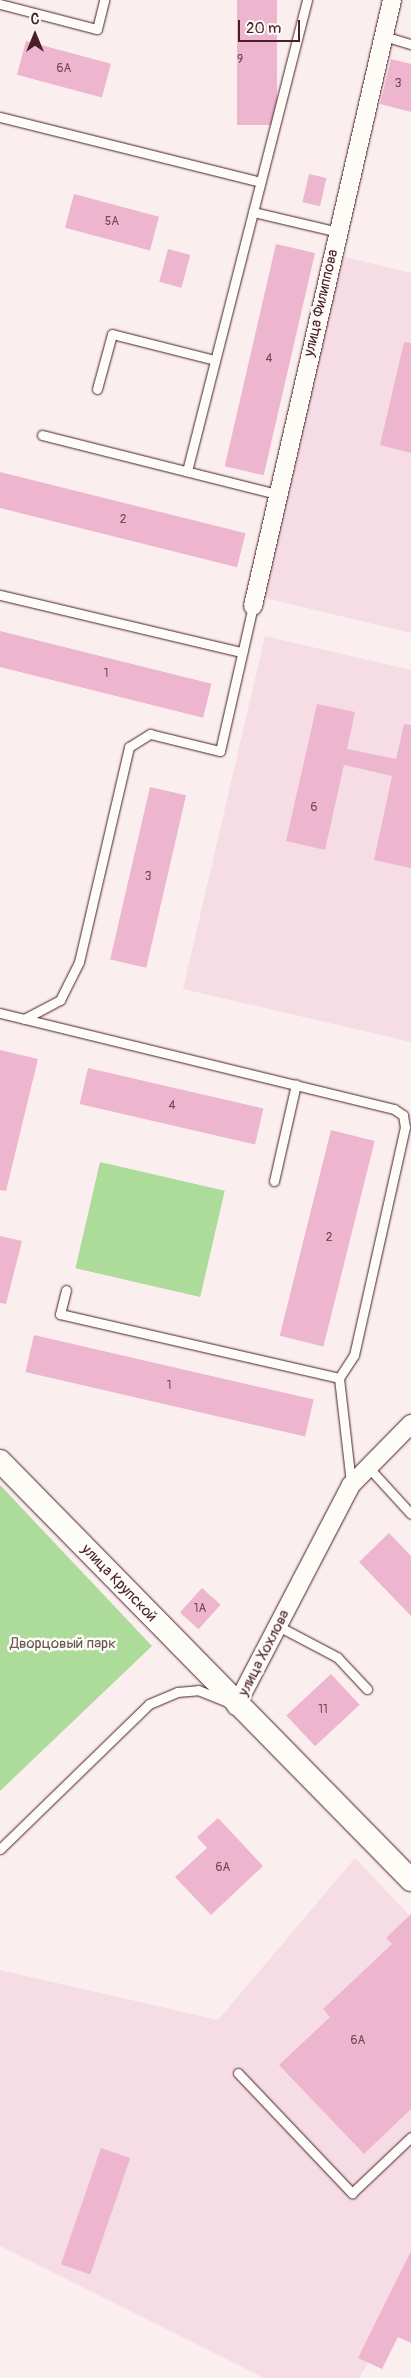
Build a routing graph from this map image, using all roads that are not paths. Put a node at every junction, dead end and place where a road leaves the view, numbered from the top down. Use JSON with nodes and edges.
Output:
{"nodes":[{"id":1,"x":104,"y":0,"type":"edge"},
{"id":2,"x":307,"y":0,"type":"edge"},
{"id":3,"x":392,"y":0,"type":"edge"},
{"id":4,"x":0,"y":4,"type":"edge"},
{"id":5,"x":384,"y":36,"type":"junction"},
{"id":6,"x":411,"y":44,"type":"edge"},
{"id":7,"x":0,"y":117,"type":"edge"},
{"id":8,"x":260,"y":182,"type":"junction"},
{"id":9,"x":253,"y":212,"type":"junction"},
{"id":10,"x":338,"y":232,"type":"junction"},
{"id":11,"x":215,"y":360,"type":"junction"},
{"id":12,"x":97,"y":390,"type":"dead end"},
{"id":13,"x":42,"y":435,"type":"dead end"},
{"id":14,"x":187,"y":471,"type":"junction"},
{"id":15,"x":277,"y":494,"type":"junction"},
{"id":16,"x":0,"y":595,"type":"edge"},
{"id":17,"x":252,"y":606,"type":"joint"},
{"id":18,"x":242,"y":652,"type":"junction"},
{"id":19,"x":0,"y":1013,"type":"edge"},
{"id":20,"x":24,"y":1019,"type":"junction"},
{"id":21,"x":296,"y":1084,"type":"junction"},
{"id":22,"x":274,"y":1181,"type":"dead end"},
{"id":23,"x":66,"y":1290,"type":"dead end"},
{"id":24,"x":339,"y":1378,"type":"junction"},
{"id":25,"x":411,"y":1424,"type":"edge"},
{"id":26,"x":0,"y":1461,"type":"edge"},
{"id":27,"x":369,"y":1468,"type":"junction"},
{"id":28,"x":351,"y":1485,"type":"junction"},
{"id":29,"x":411,"y":1514,"type":"edge"},
{"id":30,"x":278,"y":1626,"type":"junction"},
{"id":31,"x":367,"y":1688,"type":"dead end"},
{"id":32,"x":236,"y":1706,"type":"junction"},
{"id":33,"x":0,"y":1848,"type":"edge"},
{"id":34,"x":411,"y":1880,"type":"edge"},
{"id":35,"x":238,"y":2073,"type":"dead end"},
{"id":36,"x":411,"y":2137,"type":"edge"}],
"edges":[{"from":1,"to":4,"type":"lane"},
{"from":2,"to":8,"type":"lane"},
{"from":3,"to":5,"type":"street","name":"улица Филиппова"},
{"from":5,"to":6,"type":"lane"},
{"from":5,"to":10,"type":"street","name":"улица Филиппова"},
{"from":7,"to":8,"type":"lane"},
{"from":8,"to":9,"type":"lane"},
{"from":9,"to":10,"type":"lane"},
{"from":9,"to":11,"type":"lane"},
{"from":10,"to":15,"type":"street","name":"улица Филиппова"},
{"from":11,"to":12,"type":"lane"},
{"from":11,"to":14,"type":"lane"},
{"from":13,"to":14,"type":"lane"},
{"from":14,"to":15,"type":"lane"},
{"from":15,"to":17,"type":"street","name":"улица Филиппова"},
{"from":16,"to":18,"type":"lane"},
{"from":17,"to":18,"type":"lane"},
{"from":18,"to":20,"type":"lane"},
{"from":19,"to":20,"type":"lane"},
{"from":20,"to":21,"type":"lane"},
{"from":21,"to":22,"type":"lane"},
{"from":21,"to":24,"type":"lane"},
{"from":23,"to":24,"type":"lane"},
{"from":24,"to":28,"type":"lane"},
{"from":25,"to":27,"type":"street","name":"улица Хохлова"},
{"from":26,"to":32,"type":"street","name":"улица Крупской"},
{"from":27,"to":28,"type":"street","name":"улица Хохлова"},
{"from":27,"to":29,"type":"lane"},
{"from":28,"to":30,"type":"street","name":"улица Хохлова"},
{"from":30,"to":31,"type":"lane"},
{"from":30,"to":32,"type":"street","name":"улица Хохлова"},
{"from":32,"to":33,"type":"lane"},
{"from":32,"to":34,"type":"street","name":"улица Хохлова"},
{"from":35,"to":36,"type":"lane"}]}
